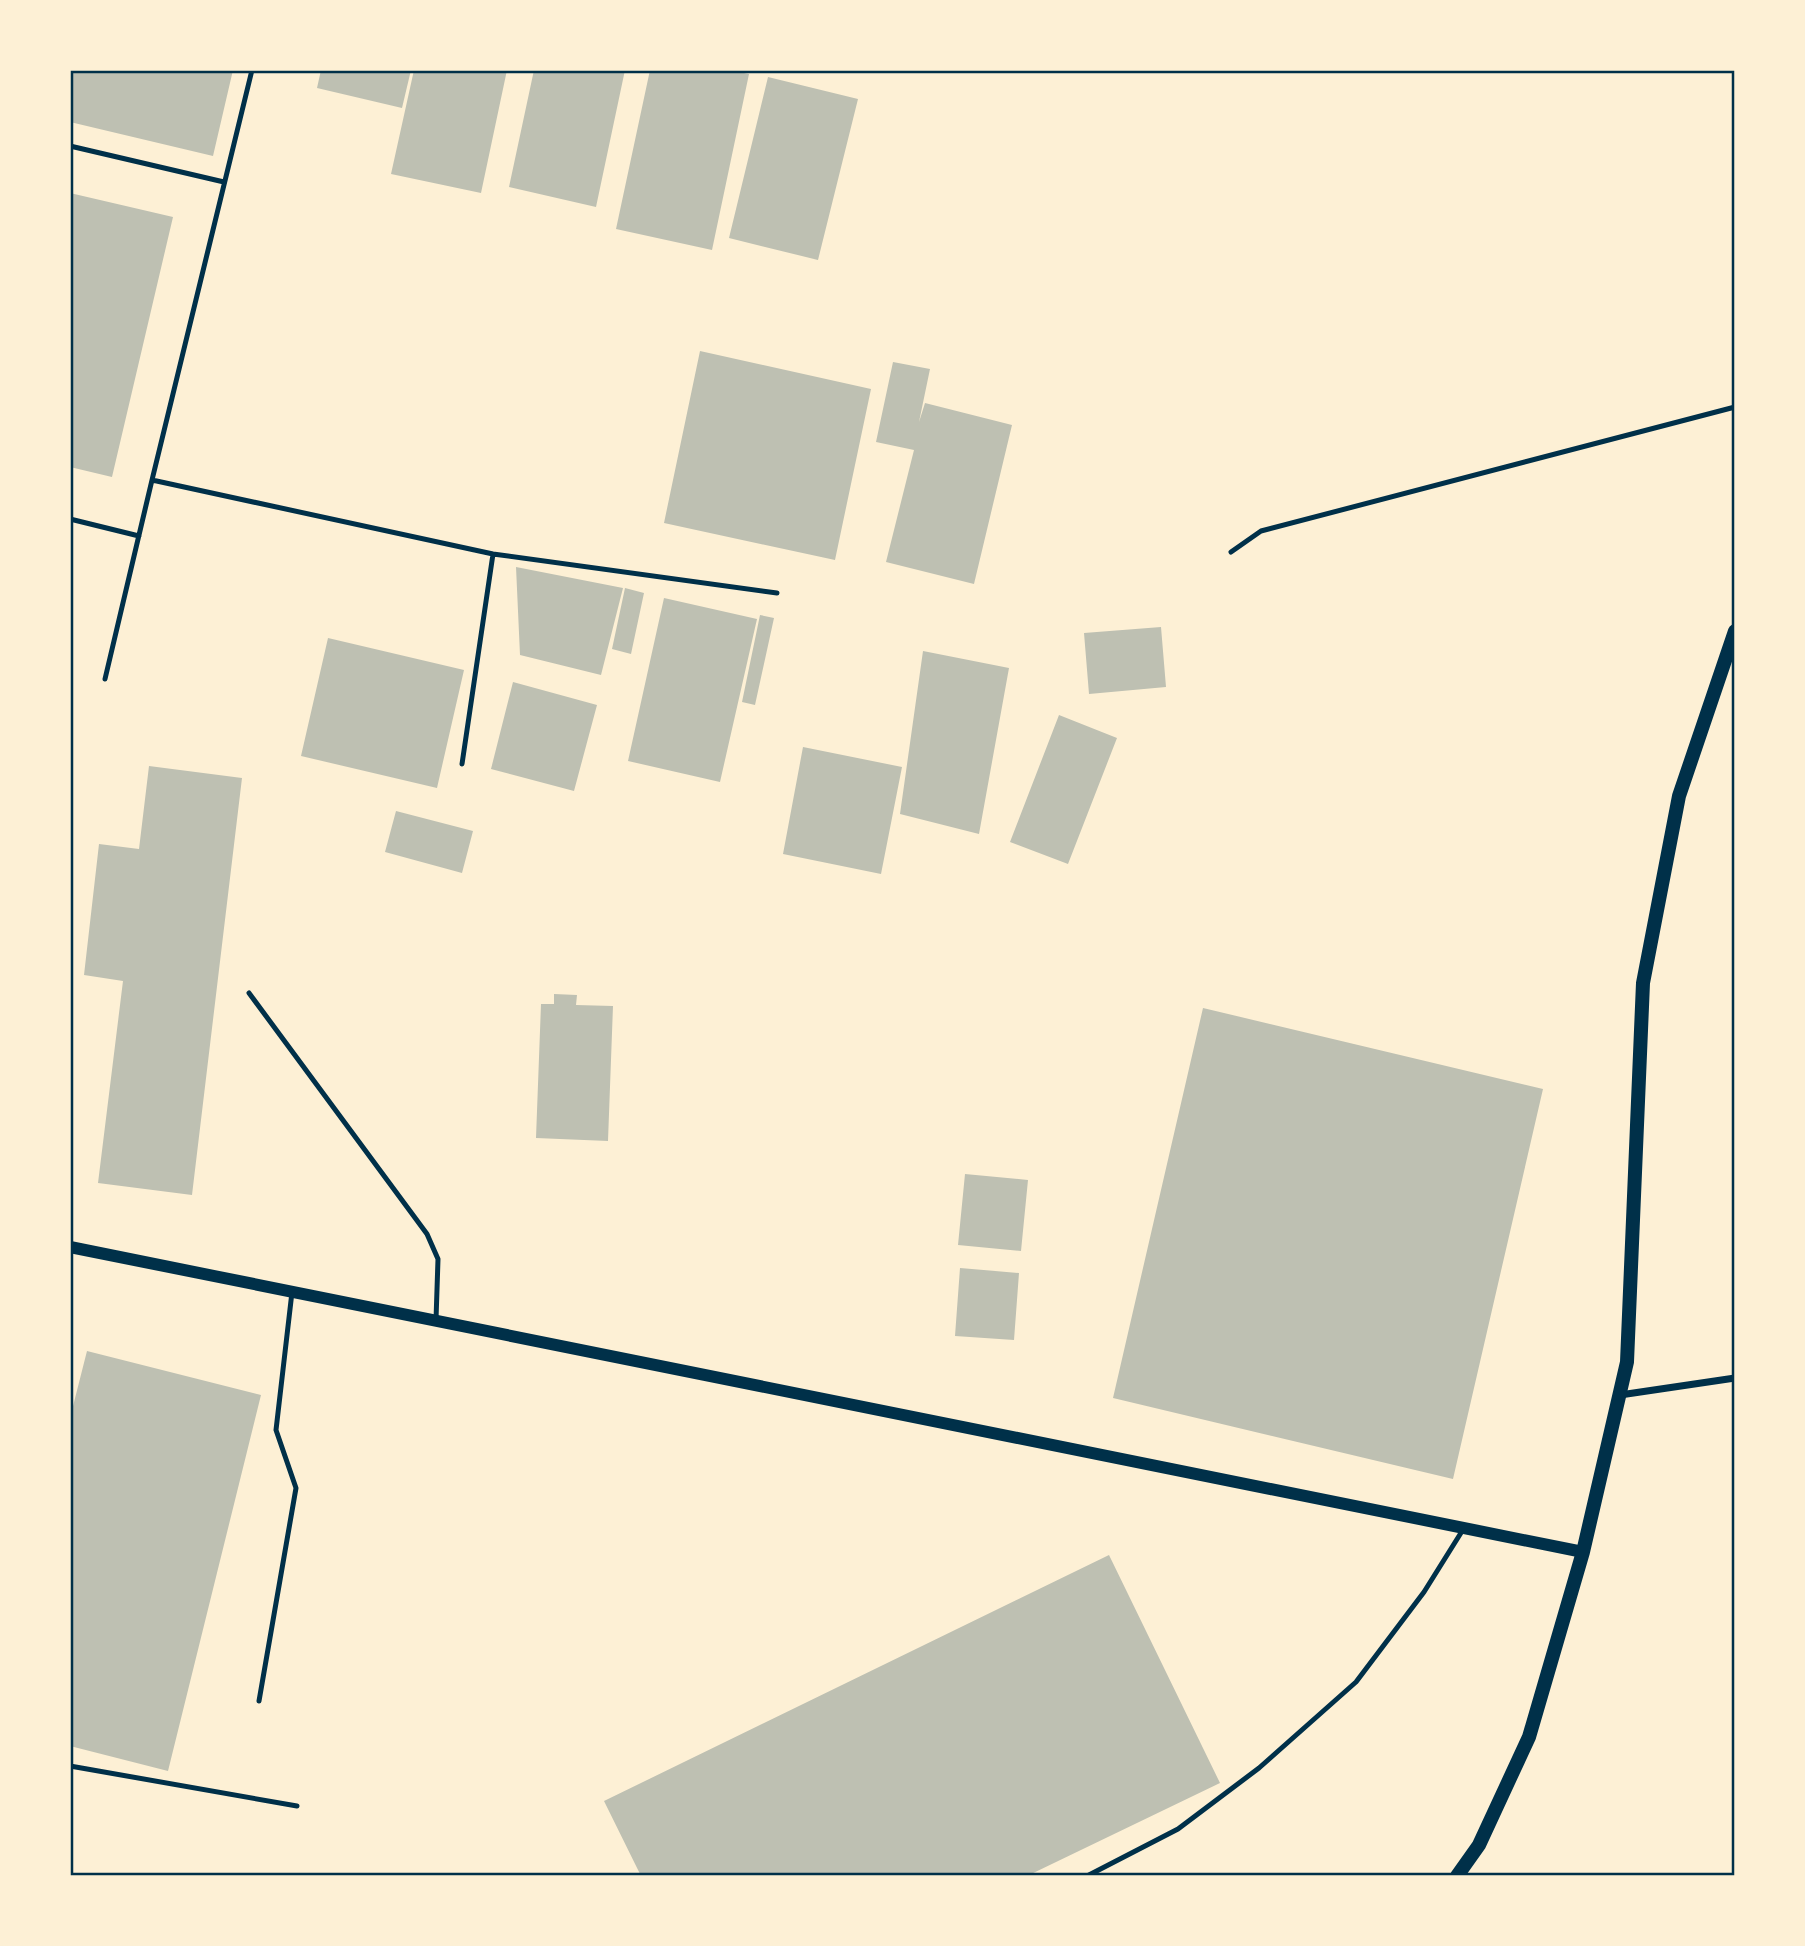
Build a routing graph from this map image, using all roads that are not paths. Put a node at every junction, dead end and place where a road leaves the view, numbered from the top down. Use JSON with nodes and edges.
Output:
{"nodes":[{"id":1,"x":252,"y":70,"type":"edge"},
{"id":2,"x":70,"y":146,"type":"edge"},
{"id":3,"x":224,"y":182,"type":"junction"},
{"id":4,"x":1735,"y":407,"type":"edge"},
{"id":5,"x":152,"y":480,"type":"junction"},
{"id":6,"x":70,"y":519,"type":"edge"},
{"id":7,"x":139,"y":536,"type":"junction"},
{"id":8,"x":1231,"y":552,"type":"dead end"},
{"id":9,"x":493,"y":554,"type":"junction"},
{"id":10,"x":778,"y":593,"type":"dead end"},
{"id":11,"x":1735,"y":631,"type":"edge"},
{"id":12,"x":106,"y":679,"type":"dead end"},
{"id":13,"x":462,"y":764,"type":"dead end"},
{"id":14,"x":249,"y":993,"type":"dead end"},
{"id":15,"x":70,"y":1247,"type":"edge"},
{"id":16,"x":292,"y":1292,"type":"junction"},
{"id":17,"x":436,"y":1321,"type":"junction"},
{"id":18,"x":1735,"y":1378,"type":"edge"},
{"id":19,"x":1619,"y":1395,"type":"junction"},
{"id":20,"x":1464,"y":1528,"type":"junction"},
{"id":21,"x":1583,"y":1552,"type":"junction"},
{"id":22,"x":259,"y":1702,"type":"dead end"},
{"id":23,"x":70,"y":1766,"type":"edge"},
{"id":24,"x":296,"y":1805,"type":"dead end"},
{"id":25,"x":1087,"y":1876,"type":"edge"},
{"id":26,"x":1457,"y":1876,"type":"edge"}],
"edges":[{"from":1,"to":3,"type":"lane"},
{"from":2,"to":3,"type":"lane"},
{"from":3,"to":5,"type":"lane"},
{"from":4,"to":8,"type":"lane"},
{"from":5,"to":7,"type":"lane"},
{"from":5,"to":9,"type":"lane"},
{"from":6,"to":7,"type":"lane"},
{"from":7,"to":12,"type":"lane"},
{"from":9,"to":10,"type":"lane"},
{"from":9,"to":13,"type":"lane"},
{"from":11,"to":19,"type":"main road"},
{"from":14,"to":17,"type":"lane"},
{"from":15,"to":16,"type":"street"},
{"from":16,"to":17,"type":"street"},
{"from":16,"to":22,"type":"lane"},
{"from":17,"to":20,"type":"street"},
{"from":18,"to":19,"type":"street"},
{"from":19,"to":21,"type":"main road"},
{"from":20,"to":21,"type":"street"},
{"from":20,"to":25,"type":"lane"},
{"from":21,"to":26,"type":"main road"},
{"from":23,"to":24,"type":"lane"}]}
